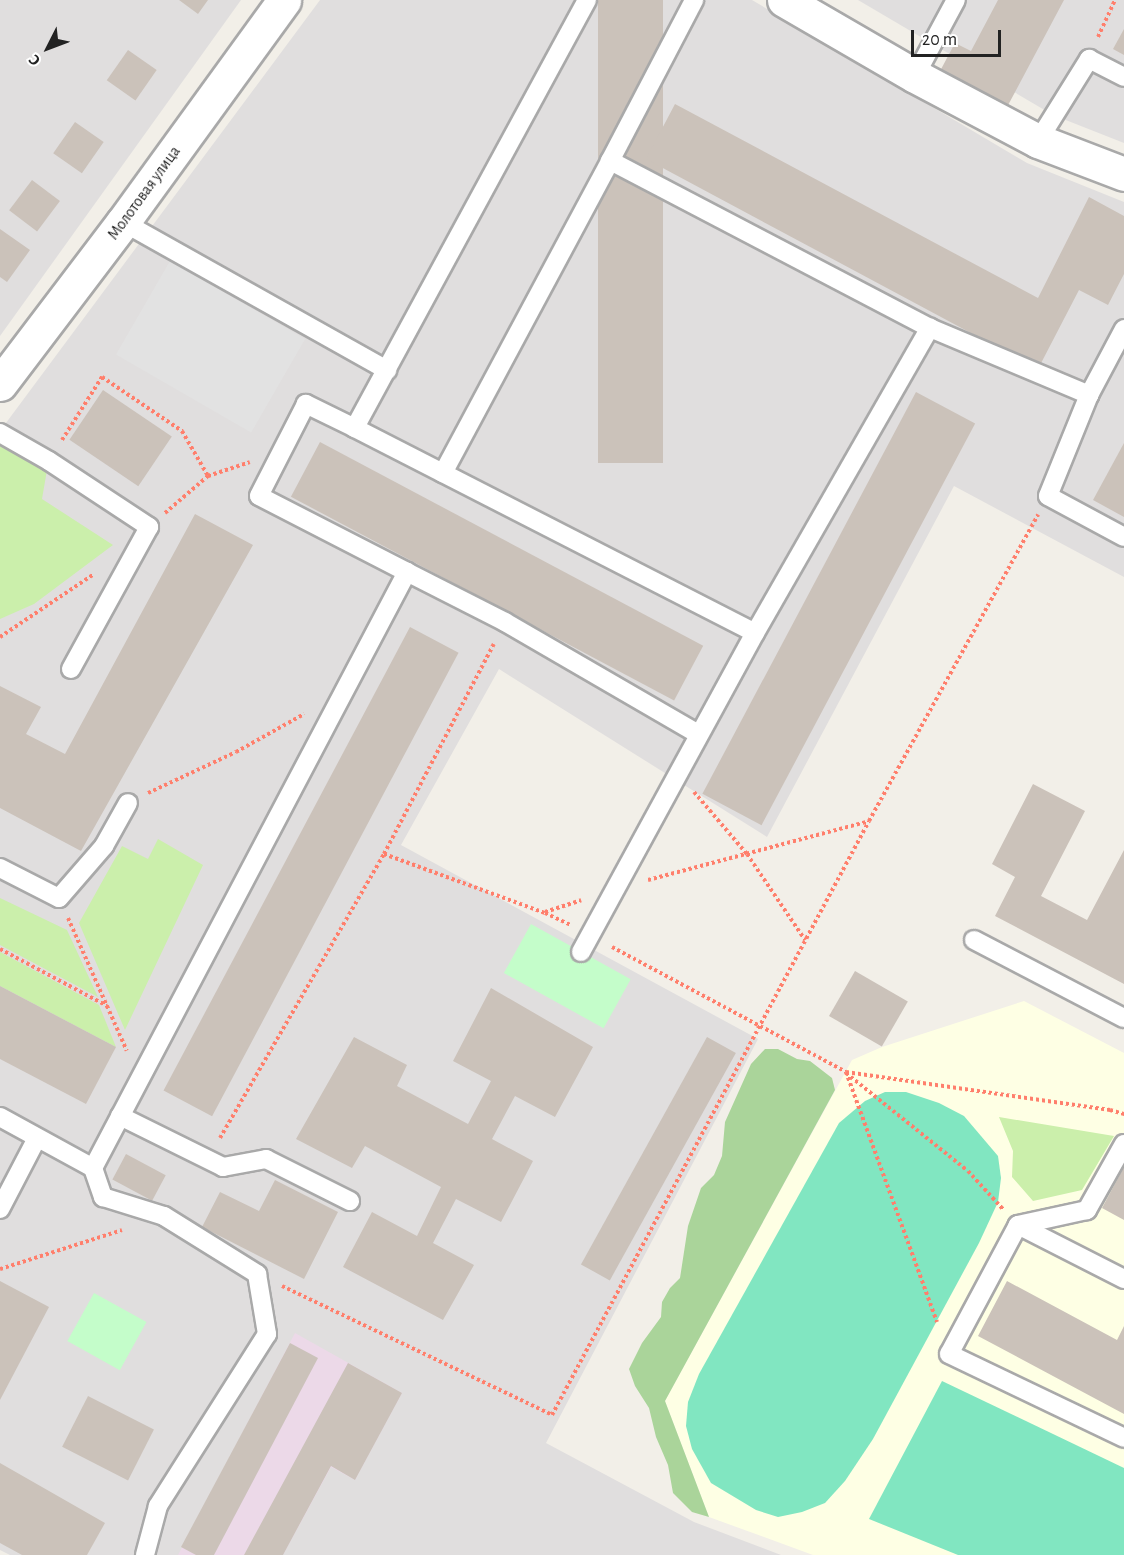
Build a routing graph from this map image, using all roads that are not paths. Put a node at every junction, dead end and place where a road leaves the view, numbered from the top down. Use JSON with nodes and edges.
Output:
{"nodes":[{"id":1,"x":284,"y":0,"type":"edge"},
{"id":2,"x":587,"y":0,"type":"edge"},
{"id":3,"x":694,"y":0,"type":"edge"},
{"id":4,"x":784,"y":0,"type":"edge"},
{"id":5,"x":956,"y":0,"type":"edge"},
{"id":6,"x":915,"y":76,"type":"junction"},
{"id":7,"x":1124,"y":77,"type":"edge"},
{"id":8,"x":1038,"y":141,"type":"junction"},
{"id":9,"x":610,"y":161,"type":"junction"},
{"id":10,"x":1124,"y":174,"type":"edge"},
{"id":11,"x":123,"y":222,"type":"junction"},
{"id":12,"x":930,"y":328,"type":"junction"},
{"id":13,"x":1124,"y":329,"type":"edge"},
{"id":14,"x":387,"y":370,"type":"junction"},
{"id":15,"x":0,"y":384,"type":"edge"},
{"id":16,"x":1089,"y":395,"type":"junction"},
{"id":17,"x":355,"y":428,"type":"junction"},
{"id":18,"x":0,"y":433,"type":"edge"},
{"id":19,"x":443,"y":473,"type":"junction"},
{"id":20,"x":1124,"y":537,"type":"edge"},
{"id":21,"x":407,"y":572,"type":"junction"},
{"id":22,"x":755,"y":633,"type":"junction"},
{"id":23,"x":70,"y":669,"type":"dead end"},
{"id":24,"x":698,"y":734,"type":"junction"},
{"id":25,"x":128,"y":803,"type":"road end"},
{"id":26,"x":0,"y":868,"type":"edge"},
{"id":27,"x":974,"y":940,"type":"dead end"},
{"id":28,"x":581,"y":952,"type":"dead end"},
{"id":29,"x":1124,"y":1018,"type":"edge"},
{"id":30,"x":120,"y":1116,"type":"junction"},
{"id":31,"x":0,"y":1117,"type":"edge"},
{"id":32,"x":37,"y":1138,"type":"junction"},
{"id":33,"x":1124,"y":1144,"type":"edge"},
{"id":34,"x":93,"y":1168,"type":"junction"},
{"id":35,"x":350,"y":1201,"type":"dead end"},
{"id":36,"x":0,"y":1209,"type":"edge"},
{"id":37,"x":1018,"y":1225,"type":"junction"},
{"id":38,"x":1124,"y":1279,"type":"edge"},
{"id":39,"x":1124,"y":1438,"type":"edge"},
{"id":40,"x":145,"y":1555,"type":"edge"}],
"edges":[{"from":1,"to":11,"type":"street","name":"Молотовая улица"},
{"from":2,"to":14,"type":"lane"},
{"from":3,"to":9,"type":"lane"},
{"from":4,"to":6,"type":"street"},
{"from":5,"to":6,"type":"lane"},
{"from":6,"to":8,"type":"street"},
{"from":7,"to":8,"type":"lane"},
{"from":8,"to":10,"type":"street"},
{"from":9,"to":12,"type":"lane"},
{"from":9,"to":19,"type":"lane"},
{"from":11,"to":14,"type":"lane"},
{"from":11,"to":15,"type":"street","name":"Молотовая улица"},
{"from":12,"to":16,"type":"lane"},
{"from":12,"to":22,"type":"lane"},
{"from":13,"to":16,"type":"lane"},
{"from":14,"to":17,"type":"lane"},
{"from":16,"to":20,"type":"lane"},
{"from":17,"to":19,"type":"lane"},
{"from":17,"to":21,"type":"lane"},
{"from":18,"to":23,"type":"lane"},
{"from":19,"to":22,"type":"lane"},
{"from":21,"to":24,"type":"lane"},
{"from":21,"to":30,"type":"lane"},
{"from":22,"to":24,"type":"lane"},
{"from":24,"to":28,"type":"lane"},
{"from":25,"to":26,"type":"lane"},
{"from":27,"to":29,"type":"lane"},
{"from":30,"to":34,"type":"lane"},
{"from":30,"to":35,"type":"lane"},
{"from":31,"to":32,"type":"lane"},
{"from":32,"to":34,"type":"lane"},
{"from":32,"to":36,"type":"lane"},
{"from":33,"to":37,"type":"lane"},
{"from":34,"to":40,"type":"lane"},
{"from":37,"to":38,"type":"lane"},
{"from":37,"to":39,"type":"lane"}]}
